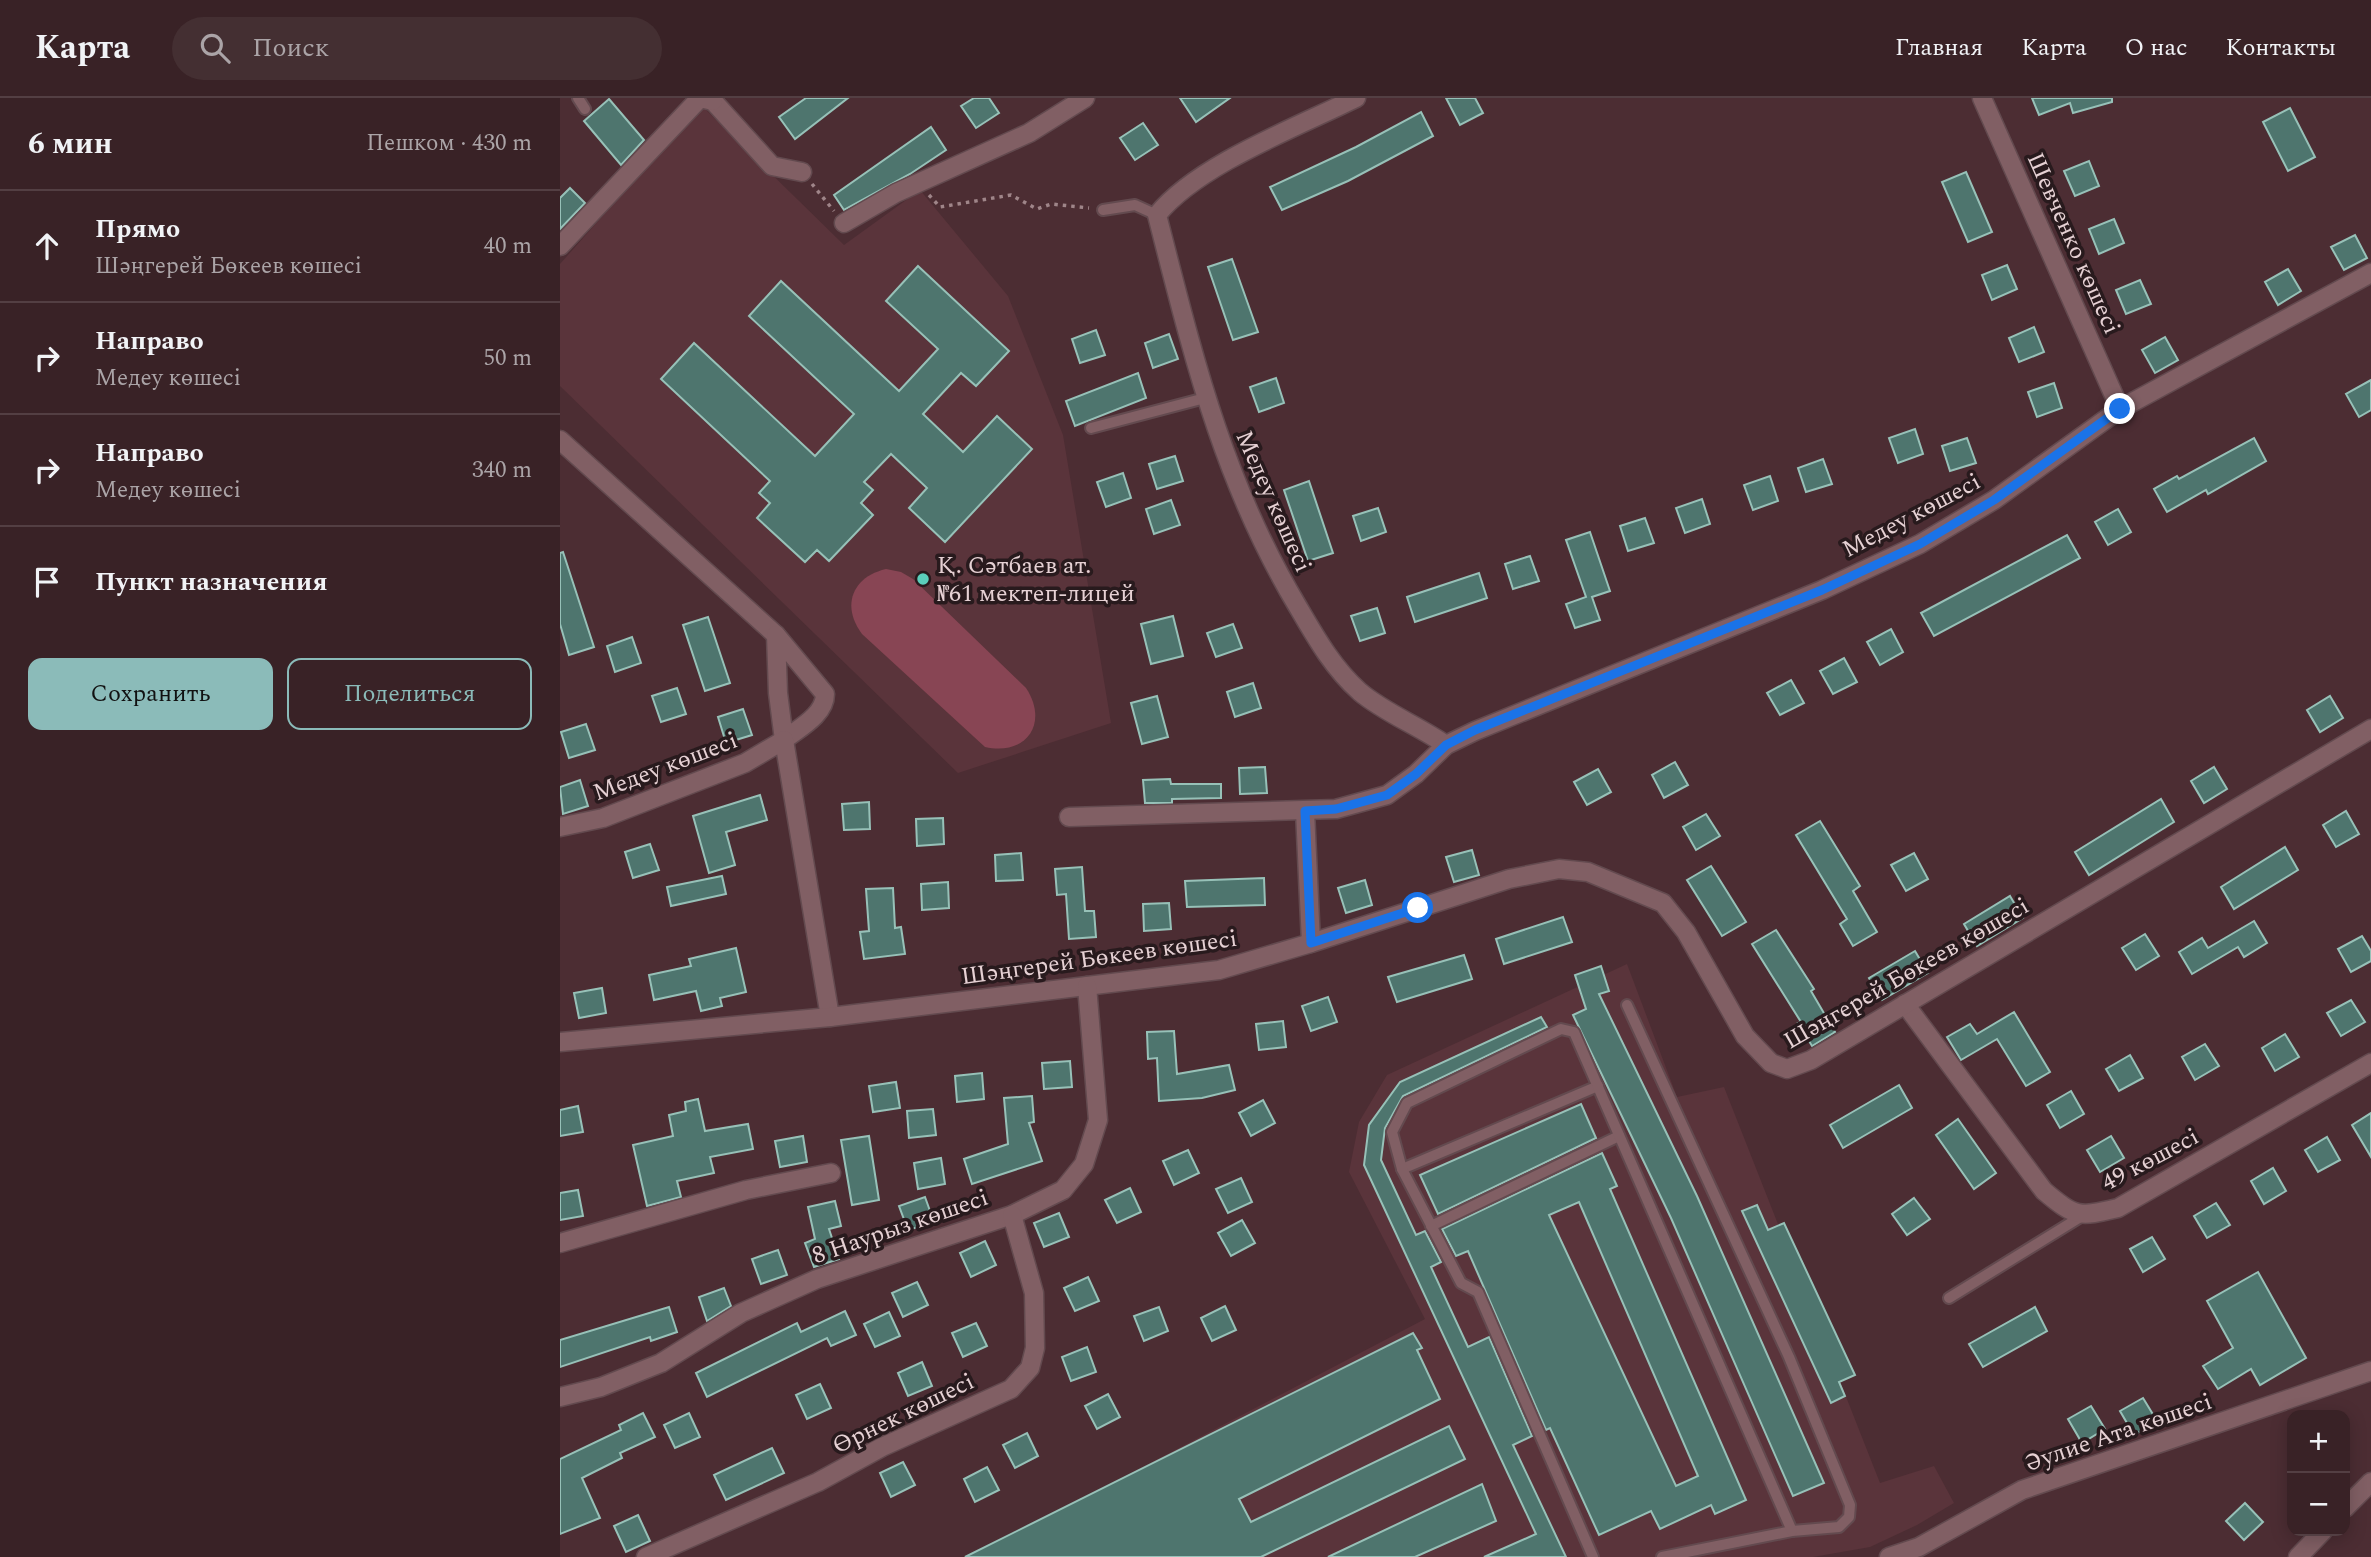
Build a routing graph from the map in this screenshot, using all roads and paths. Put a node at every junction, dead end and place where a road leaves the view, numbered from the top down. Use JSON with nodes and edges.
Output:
{"nodes":[{"id":1,"x":578,"y":98,"type":"edge"},
{"id":2,"x":1085,"y":98,"type":"edge"},
{"id":3,"x":1356,"y":98,"type":"edge"},
{"id":4,"x":1982,"y":98,"type":"edge"},
{"id":5,"x":707,"y":99,"type":"edge"},
{"id":6,"x":585,"y":109,"type":"dead end"},
{"id":7,"x":802,"y":172,"type":"joint"},
{"id":8,"x":918,"y":183,"type":"junction"},
{"id":9,"x":1103,"y":210,"type":"joint"},
{"id":10,"x":1157,"y":215,"type":"junction"},
{"id":11,"x":844,"y":223,"type":"joint"},
{"id":12,"x":560,"y":246,"type":"edge"},
{"id":13,"x":2371,"y":273,"type":"edge"},
{"id":14,"x":1205,"y":398,"type":"junction"},
{"id":15,"x":2120,"y":409,"type":"junction"},
{"id":16,"x":1091,"y":428,"type":"dead end"},
{"id":17,"x":560,"y":440,"type":"edge"},
{"id":18,"x":567,"y":455,"type":"edge"},
{"id":19,"x":776,"y":635,"type":"junction"},
{"id":20,"x":2371,"y":729,"type":"edge"},
{"id":21,"x":784,"y":740,"type":"junction"},
{"id":22,"x":1446,"y":745,"type":"junction"},
{"id":23,"x":1305,"y":811,"type":"junction"},
{"id":24,"x":1069,"y":817,"type":"dead end"},
{"id":25,"x":560,"y":827,"type":"edge"},
{"id":26,"x":1311,"y":943,"type":"junction"},
{"id":27,"x":1087,"y":986,"type":"junction"},
{"id":28,"x":1905,"y":1003,"type":"junction"},
{"id":29,"x":1627,"y":1004,"type":"dead end"},
{"id":30,"x":830,"y":1017,"type":"junction"},
{"id":31,"x":560,"y":1042,"type":"edge"},
{"id":32,"x":2371,"y":1063,"type":"edge"},
{"id":33,"x":1598,"y":1086,"type":"junction"},
{"id":34,"x":1619,"y":1136,"type":"junction"},
{"id":35,"x":1402,"y":1169,"type":"junction"},
{"id":36,"x":831,"y":1173,"type":"dead end"},
{"id":37,"x":1012,"y":1214,"type":"junction"},
{"id":38,"x":2082,"y":1216,"type":"junction"},
{"id":39,"x":1431,"y":1226,"type":"junction"},
{"id":40,"x":560,"y":1243,"type":"edge"},
{"id":41,"x":1949,"y":1298,"type":"dead end"},
{"id":42,"x":2371,"y":1371,"type":"edge"},
{"id":43,"x":560,"y":1397,"type":"edge"},
{"id":44,"x":2371,"y":1482,"type":"edge"},
{"id":45,"x":2350,"y":1503,"type":"edge"},
{"id":46,"x":1792,"y":1531,"type":"junction"},
{"id":47,"x":2318,"y":1536,"type":"edge"},
{"id":48,"x":646,"y":1557,"type":"edge"},
{"id":49,"x":1593,"y":1557,"type":"edge"},
{"id":50,"x":1662,"y":1557,"type":"edge"},
{"id":51,"x":1889,"y":1557,"type":"edge"},
{"id":52,"x":2298,"y":1557,"type":"edge"}],
"edges":[{"from":1,"to":6,"type":"lane"},
{"from":2,"to":8,"type":"street"},
{"from":3,"to":10,"type":"street"},
{"from":4,"to":15,"type":"street","name":"Шевченко көшесі"},
{"from":5,"to":7,"type":"street"},
{"from":5,"to":12,"type":"street"},
{"from":7,"to":11,"type":"path"},
{"from":8,"to":9,"type":"path"},
{"from":8,"to":11,"type":"street"},
{"from":9,"to":10,"type":"lane"},
{"from":10,"to":14,"type":"street","name":"Медеу көшесі"},
{"from":13,"to":15,"type":"street","name":"Медеу көшесі"},
{"from":14,"to":16,"type":"lane"},
{"from":14,"to":22,"type":"street","name":"Медеу көшесі"},
{"from":15,"to":22,"type":"street","name":"Медеу көшесі"},
{"from":17,"to":18,"type":"street"},
{"from":18,"to":19,"type":"street"},
{"from":19,"to":21,"type":"street"},
{"from":19,"to":21,"type":"street","name":"Медеу көшесі"},
{"from":20,"to":28,"type":"street","name":"Шәңгерей Бөкеев көшесі"},
{"from":21,"to":25,"type":"street","name":"Медеу көшесі"},
{"from":21,"to":30,"type":"street"},
{"from":22,"to":23,"type":"street","name":"Медеу көшесі"},
{"from":23,"to":24,"type":"street","name":"Медеу көшесі"},
{"from":23,"to":26,"type":"street"},
{"from":26,"to":27,"type":"street","name":"Шәңгерей Бөкеев көшесі"},
{"from":26,"to":28,"type":"street","name":"Шәңгерей Бөкеев көшесі"},
{"from":27,"to":30,"type":"street","name":"Шәңгерей Бөкеев көшесі"},
{"from":27,"to":37,"type":"street","name":"8 Наурыз көшесі"},
{"from":28,"to":38,"type":"street","name":"49 көшесі"},
{"from":29,"to":46,"type":"lane"},
{"from":30,"to":31,"type":"street","name":"Шәңгерей Бөкеев көшесі"},
{"from":32,"to":38,"type":"street","name":"49 көшесі"},
{"from":33,"to":34,"type":"lane"},
{"from":33,"to":35,"type":"lane"},
{"from":33,"to":35,"type":"lane"},
{"from":34,"to":39,"type":"lane"},
{"from":34,"to":46,"type":"lane"},
{"from":35,"to":39,"type":"lane"},
{"from":36,"to":40,"type":"street"},
{"from":37,"to":43,"type":"street","name":"8 Наурыз көшесі"},
{"from":37,"to":48,"type":"street","name":"Өрнек көшесі"},
{"from":38,"to":41,"type":"lane"},
{"from":39,"to":49,"type":"lane"},
{"from":42,"to":51,"type":"street","name":"Әулие Ата көшесі"},
{"from":44,"to":45,"type":"street"},
{"from":46,"to":50,"type":"lane"},
{"from":47,"to":52,"type":"street"}]}
